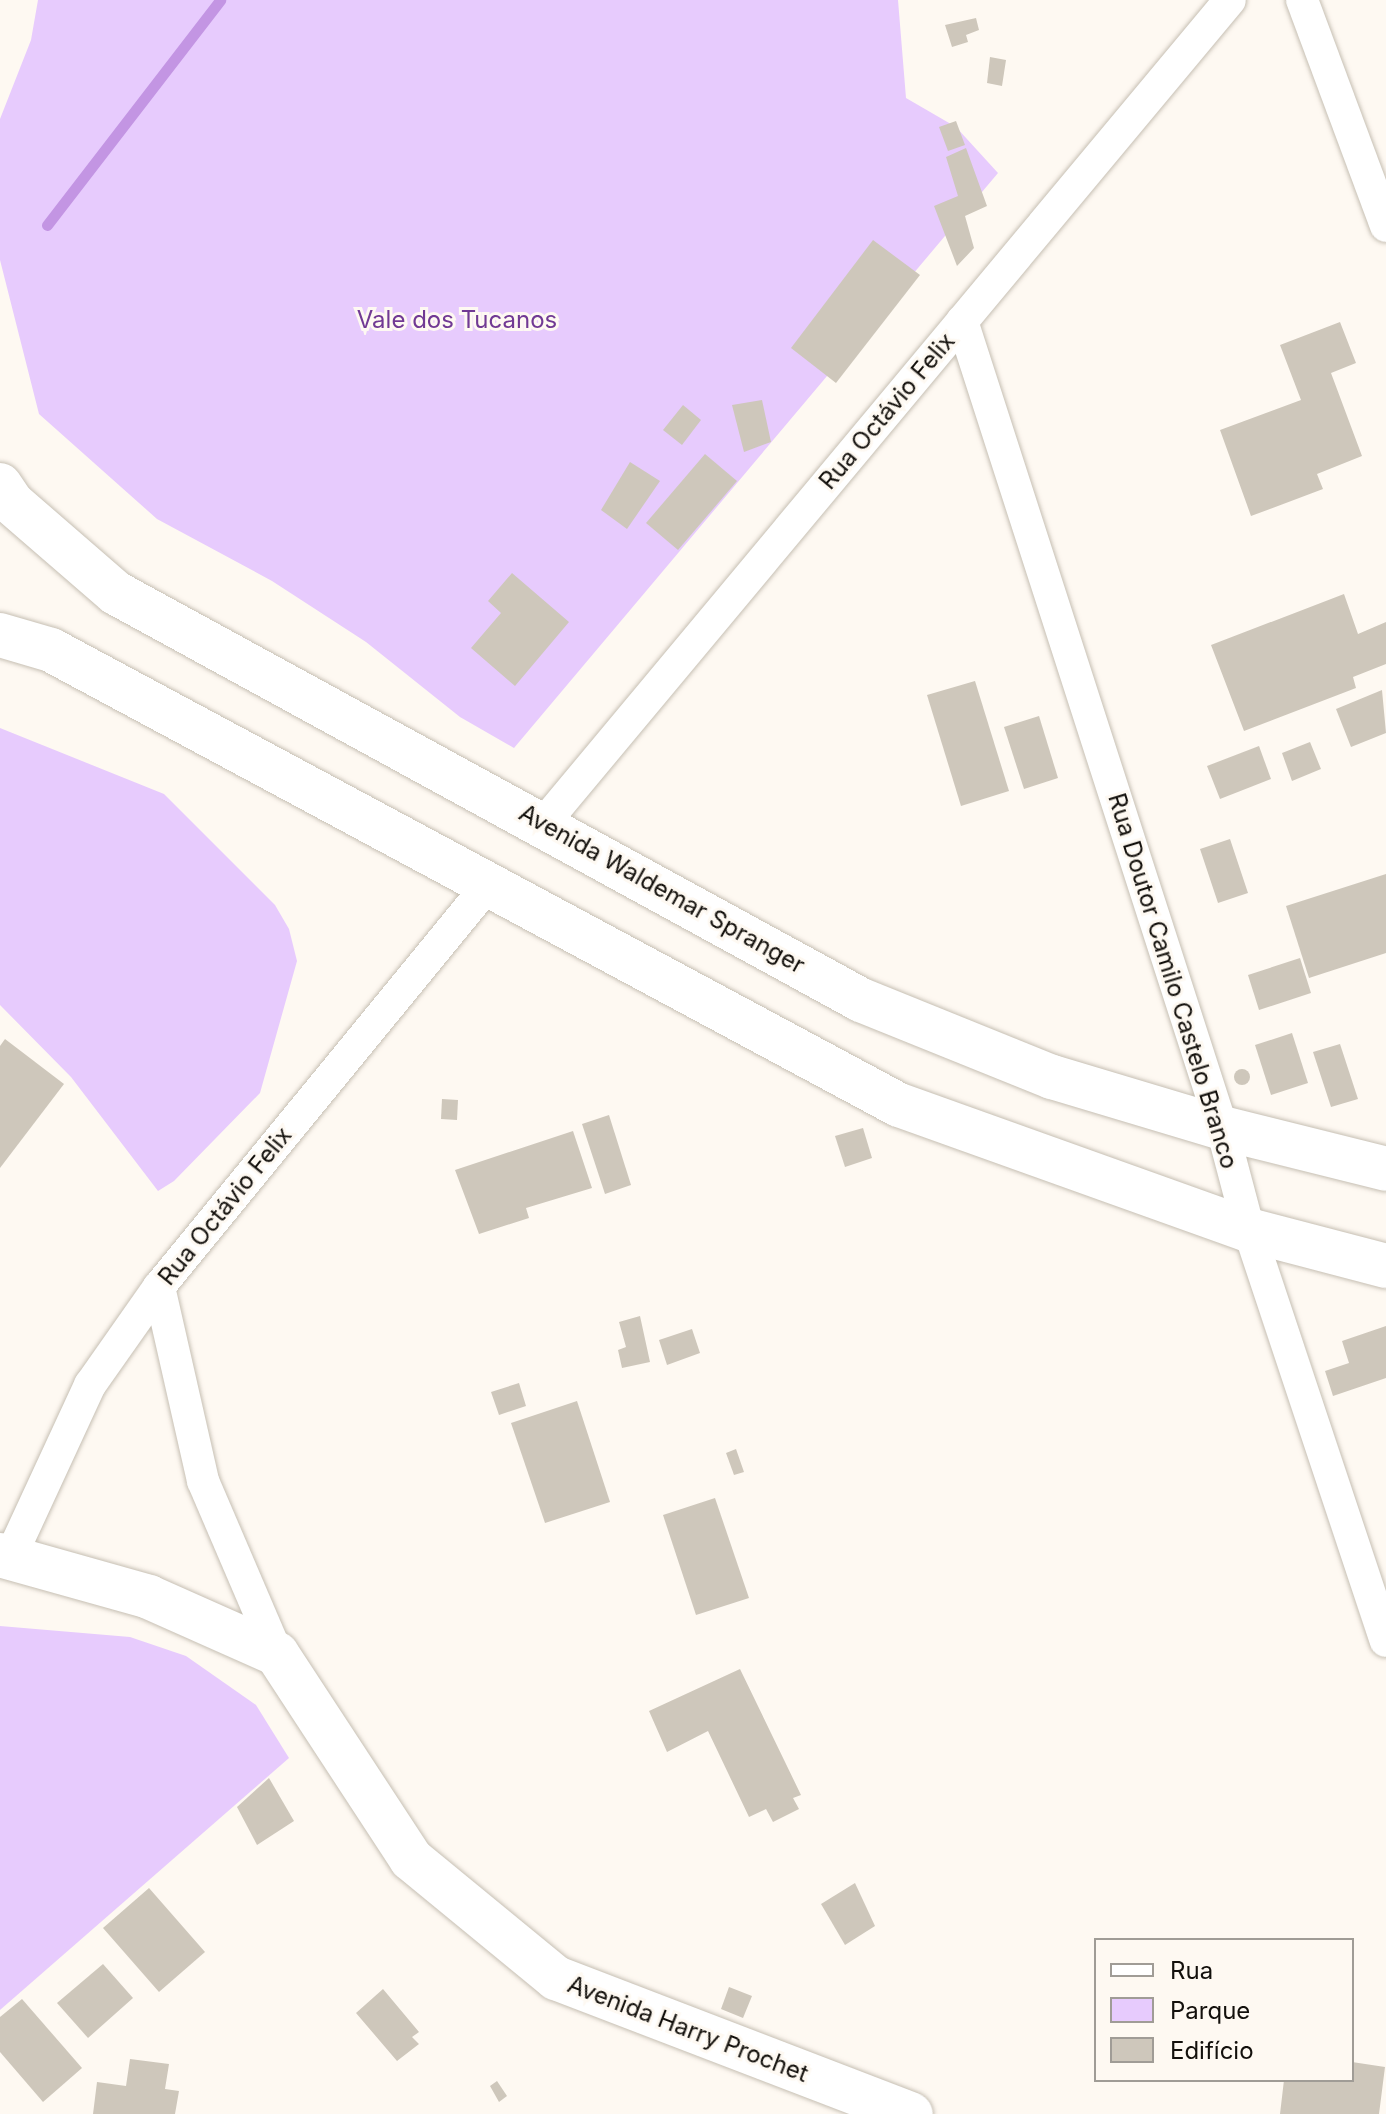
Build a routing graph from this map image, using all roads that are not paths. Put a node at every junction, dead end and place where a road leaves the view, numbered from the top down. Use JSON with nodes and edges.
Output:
{"nodes":[{"id":1,"x":1230,"y":0,"type":"edge"},
{"id":2,"x":1302,"y":0,"type":"edge"},
{"id":3,"x":1386,"y":226,"type":"edge"},
{"id":4,"x":962,"y":321,"type":"junction"},
{"id":5,"x":0,"y":485,"type":"edge"},
{"id":6,"x":0,"y":635,"type":"edge"},
{"id":7,"x":544,"y":823,"type":"junction"},
{"id":8,"x":488,"y":885,"type":"junction"},
{"id":9,"x":1222,"y":1128,"type":"junction"},
{"id":10,"x":1386,"y":1169,"type":"edge"},
{"id":11,"x":1249,"y":1230,"type":"junction"},
{"id":12,"x":1386,"y":1266,"type":"edge"},
{"id":13,"x":159,"y":1287,"type":"junction"},
{"id":14,"x":5,"y":1556,"type":"edge"},
{"id":15,"x":1386,"y":1641,"type":"edge"},
{"id":16,"x":277,"y":1654,"type":"junction"},
{"id":17,"x":911,"y":2114,"type":"edge"}],
"edges":[{"from":1,"to":4,"type":"street","name":"Rua Octávio Felix"},
{"from":2,"to":3,"type":"street"},
{"from":4,"to":7,"type":"street","name":"Rua Octávio Felix"},
{"from":4,"to":9,"type":"street","name":"Rua Doutor Camilo Castelo Branco"},
{"from":5,"to":7,"type":"main road","name":"Avenida Waldemar Spranger"},
{"from":6,"to":8,"type":"main road"},
{"from":7,"to":9,"type":"main road","name":"Avenida Waldemar Spranger"},
{"from":8,"to":11,"type":"main road"},
{"from":8,"to":13,"type":"street","name":"Rua Octávio Felix"},
{"from":9,"to":10,"type":"main road","name":"Avenida Waldemar Spranger"},
{"from":9,"to":11,"type":"street","name":"Rua Doutor Camilo Castelo Branco"},
{"from":11,"to":12,"type":"main road"},
{"from":11,"to":15,"type":"street","name":"Rua Doutor Camilo Castelo Branco"},
{"from":13,"to":14,"type":"street","name":"Rua Octávio Felix"},
{"from":13,"to":16,"type":"street"},
{"from":14,"to":16,"type":"main road"},
{"from":16,"to":17,"type":"main road","name":"Avenida Harry Prochet"}]}
